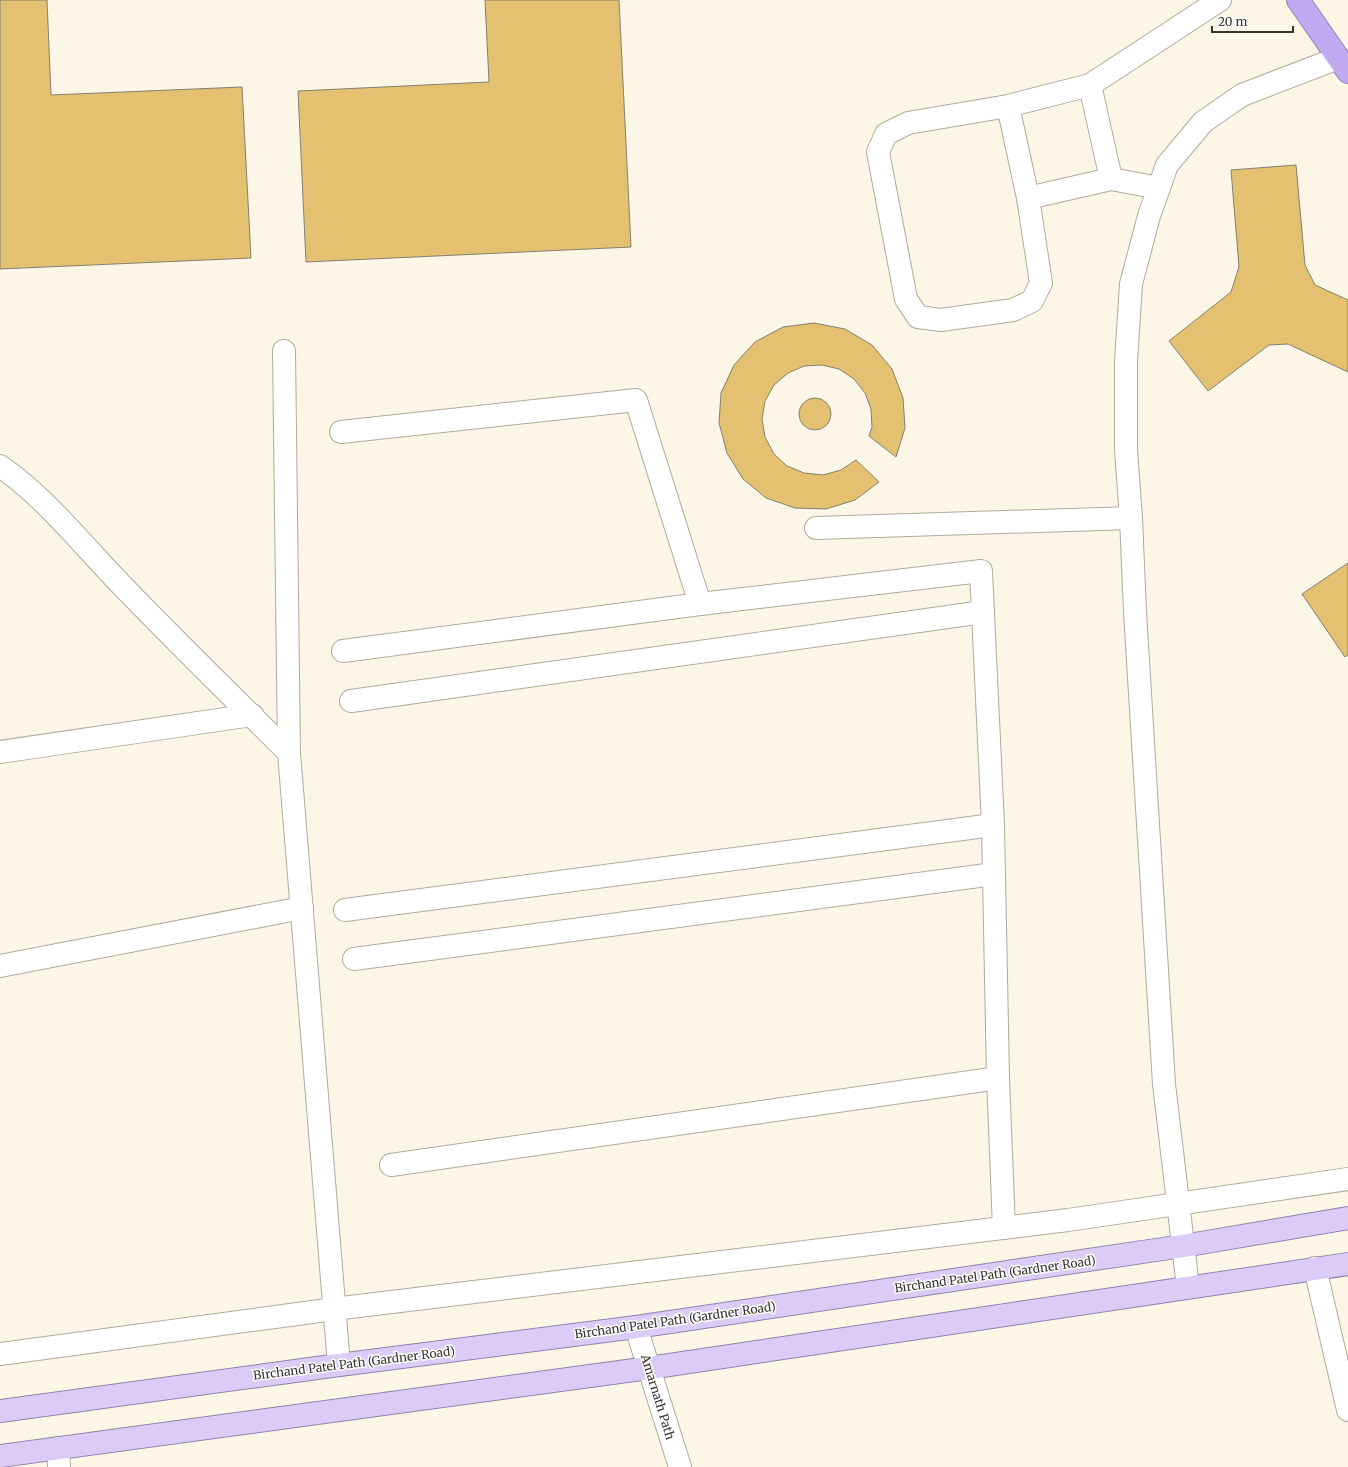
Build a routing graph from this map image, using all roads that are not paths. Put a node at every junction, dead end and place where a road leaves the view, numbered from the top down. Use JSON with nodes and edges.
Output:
{"nodes":[{"id":1,"x":1220,"y":0,"type":"edge"},
{"id":2,"x":1298,"y":0,"type":"edge"},
{"id":3,"x":1343,"y":65,"type":"edge"},
{"id":4,"x":1090,"y":86,"type":"junction"},
{"id":5,"x":1008,"y":106,"type":"junction"},
{"id":6,"x":1112,"y":179,"type":"junction"},
{"id":7,"x":1159,"y":188,"type":"junction"},
{"id":8,"x":1028,"y":198,"type":"junction"},
{"id":9,"x":284,"y":351,"type":"dead end"},
{"id":10,"x":341,"y":432,"type":"dead end"},
{"id":11,"x":0,"y":466,"type":"edge"},
{"id":12,"x":1131,"y":518,"type":"junction"},
{"id":13,"x":816,"y":528,"type":"dead end"},
{"id":14,"x":700,"y":604,"type":"junction"},
{"id":15,"x":983,"y":612,"type":"junction"},
{"id":16,"x":343,"y":651,"type":"dead end"},
{"id":17,"x":351,"y":701,"type":"dead end"},
{"id":18,"x":252,"y":716,"type":"junction"},
{"id":19,"x":0,"y":752,"type":"edge"},
{"id":20,"x":289,"y":753,"type":"junction"},
{"id":21,"x":993,"y":825,"type":"junction"},
{"id":22,"x":994,"y":874,"type":"junction"},
{"id":23,"x":302,"y":908,"type":"junction"},
{"id":24,"x":345,"y":910,"type":"dead end"},
{"id":25,"x":354,"y":959,"type":"dead end"},
{"id":26,"x":0,"y":966,"type":"edge"},
{"id":27,"x":998,"y":1078,"type":"junction"},
{"id":28,"x":391,"y":1165,"type":"dead end"},
{"id":29,"x":1348,"y":1179,"type":"edge"},
{"id":30,"x":1178,"y":1204,"type":"junction"},
{"id":31,"x":1348,"y":1218,"type":"edge"},
{"id":32,"x":1004,"y":1228,"type":"junction"},
{"id":33,"x":1183,"y":1246,"type":"junction"},
{"id":34,"x":1348,"y":1264,"type":"edge"},
{"id":35,"x":1315,"y":1268,"type":"junction"},
{"id":36,"x":1188,"y":1287,"type":"junction"},
{"id":37,"x":334,"y":1309,"type":"junction"},
{"id":38,"x":636,"y":1327,"type":"junction"},
{"id":39,"x":0,"y":1354,"type":"edge"},
{"id":40,"x":339,"y":1365,"type":"junction"},
{"id":41,"x":649,"y":1368,"type":"junction"},
{"id":42,"x":1348,"y":1410,"type":"edge"},
{"id":43,"x":0,"y":1411,"type":"edge"},
{"id":44,"x":0,"y":1456,"type":"edge"},
{"id":45,"x":59,"y":1457,"type":"edge"},
{"id":46,"x":680,"y":1467,"type":"edge"}],
"edges":[{"from":1,"to":4,"type":"street"},
{"from":2,"to":3,"type":"highway"},
{"from":3,"to":7,"type":"street"},
{"from":4,"to":5,"type":"street"},
{"from":4,"to":6,"type":"street"},
{"from":5,"to":8,"type":"street"},
{"from":5,"to":8,"type":"street"},
{"from":6,"to":7,"type":"street"},
{"from":6,"to":8,"type":"street"},
{"from":7,"to":12,"type":"street"},
{"from":9,"to":20,"type":"street"},
{"from":10,"to":14,"type":"street"},
{"from":11,"to":18,"type":"street"},
{"from":12,"to":13,"type":"street"},
{"from":12,"to":30,"type":"street"},
{"from":14,"to":15,"type":"street"},
{"from":14,"to":16,"type":"street"},
{"from":15,"to":17,"type":"street"},
{"from":15,"to":21,"type":"street"},
{"from":18,"to":19,"type":"street"},
{"from":18,"to":20,"type":"street"},
{"from":20,"to":23,"type":"street"},
{"from":21,"to":22,"type":"street"},
{"from":21,"to":24,"type":"street"},
{"from":22,"to":25,"type":"street"},
{"from":22,"to":27,"type":"street"},
{"from":23,"to":26,"type":"street"},
{"from":23,"to":37,"type":"street"},
{"from":27,"to":28,"type":"street"},
{"from":27,"to":32,"type":"street"},
{"from":29,"to":30,"type":"street"},
{"from":30,"to":32,"type":"street"},
{"from":30,"to":33,"type":"street"},
{"from":31,"to":33,"type":"main road","name":"Birchand Patel Path (Gardner Road)"},
{"from":32,"to":37,"type":"street"},
{"from":33,"to":36,"type":"street"},
{"from":33,"to":38,"type":"main road","name":"Birchand Patel Path (Gardner Road)"},
{"from":34,"to":35,"type":"main road"},
{"from":35,"to":36,"type":"main road"},
{"from":35,"to":42,"type":"street"},
{"from":36,"to":41,"type":"main road"},
{"from":37,"to":39,"type":"street"},
{"from":37,"to":40,"type":"street"},
{"from":38,"to":40,"type":"main road","name":"Birchand Patel Path (Gardner Road)"},
{"from":38,"to":41,"type":"street","name":"Amarnath Path"},
{"from":40,"to":43,"type":"main road","name":"Birchand Patel Path (Gardner Road)"},
{"from":41,"to":45,"type":"main road"},
{"from":41,"to":46,"type":"street","name":"Amarnath Path"},
{"from":44,"to":45,"type":"main road"}]}
